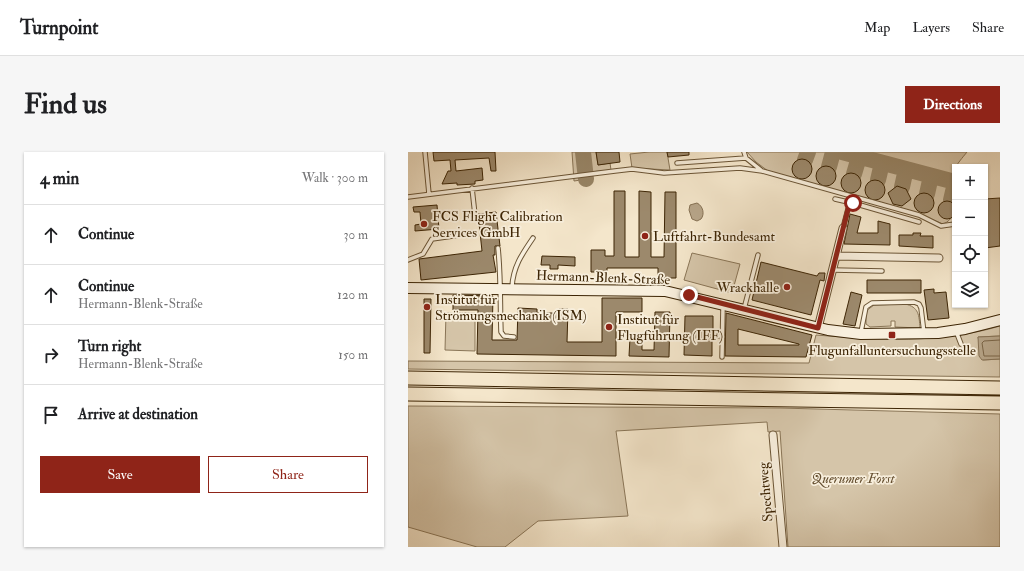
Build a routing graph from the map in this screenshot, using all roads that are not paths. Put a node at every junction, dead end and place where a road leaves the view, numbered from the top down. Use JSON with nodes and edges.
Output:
{"nodes":[{"id":1,"x":425,"y":152,"type":"edge"},
{"id":2,"x":744,"y":152,"type":"edge"},
{"id":3,"x":746,"y":158,"type":"junction"},
{"id":4,"x":677,"y":163,"type":"dead end"},
{"id":5,"x":762,"y":171,"type":"junction"},
{"id":6,"x":472,"y":188,"type":"junction"},
{"id":7,"x":429,"y":194,"type":"junction"},
{"id":8,"x":408,"y":197,"type":"edge"},
{"id":9,"x":835,"y":199,"type":"dead end"},
{"id":10,"x":849,"y":205,"type":"junction"},
{"id":11,"x":475,"y":215,"type":"dead end"},
{"id":12,"x":919,"y":222,"type":"dead end"},
{"id":13,"x":952,"y":224,"type":"edge"},
{"id":14,"x":843,"y":228,"type":"joint"},
{"id":15,"x":467,"y":234,"type":"dead end"},
{"id":16,"x":533,"y":238,"type":"dead end"},
{"id":17,"x":498,"y":248,"type":"dead end"},
{"id":18,"x":758,"y":255,"type":"dead end"},
{"id":19,"x":836,"y":256,"type":"junction"},
{"id":20,"x":939,"y":258,"type":"dead end"},
{"id":21,"x":408,"y":260,"type":"edge"},
{"id":22,"x":833,"y":270,"type":"junction"},
{"id":23,"x":882,"y":271,"type":"dead end"},
{"id":24,"x":408,"y":288,"type":"edge"},
{"id":25,"x":512,"y":288,"type":"junction"},
{"id":26,"x":499,"y":289,"type":"junction"},
{"id":27,"x":723,"y":304,"type":"junction"},
{"id":28,"x":744,"y":309,"type":"junction"},
{"id":29,"x":1000,"y":320,"type":"edge"},
{"id":30,"x":818,"y":328,"type":"junction"},
{"id":31,"x":955,"y":330,"type":"junction"},
{"id":32,"x":861,"y":334,"type":"junction"},
{"id":33,"x":924,"y":334,"type":"junction"},
{"id":34,"x":514,"y":336,"type":"dead end"},
{"id":35,"x":712,"y":336,"type":"dead end"},
{"id":36,"x":722,"y":336,"type":"junction"},
{"id":37,"x":961,"y":344,"type":"dead end"},
{"id":38,"x":722,"y":357,"type":"dead end"},
{"id":39,"x":408,"y":378,"type":"edge"},
{"id":40,"x":1000,"y":388,"type":"edge"},
{"id":41,"x":408,"y":394,"type":"edge"},
{"id":42,"x":1000,"y":403,"type":"edge"},
{"id":43,"x":773,"y":435,"type":"dead end"},
{"id":44,"x":783,"y":547,"type":"edge"}],
"edges":[{"from":1,"to":7,"type":"lane"},
{"from":2,"to":3,"type":"lane"},
{"from":3,"to":4,"type":"lane"},
{"from":3,"to":5,"type":"lane"},
{"from":5,"to":6,"type":"lane"},
{"from":5,"to":13,"type":"lane"},
{"from":6,"to":7,"type":"lane"},
{"from":6,"to":11,"type":"lane"},
{"from":7,"to":8,"type":"lane"},
{"from":9,"to":10,"type":"lane"},
{"from":10,"to":12,"type":"lane"},
{"from":10,"to":14,"type":"lane"},
{"from":14,"to":19,"type":"street"},
{"from":15,"to":21,"type":"lane"},
{"from":16,"to":25,"type":"lane"},
{"from":17,"to":26,"type":"lane"},
{"from":18,"to":28,"type":"lane"},
{"from":19,"to":20,"type":"street"},
{"from":19,"to":22,"type":"street"},
{"from":22,"to":23,"type":"lane"},
{"from":22,"to":30,"type":"street"},
{"from":24,"to":26,"type":"street","name":"Hermann-Blenk-Straße"},
{"from":25,"to":26,"type":"street","name":"Hermann-Blenk-Straße"},
{"from":25,"to":27,"type":"street","name":"Hermann-Blenk-Straße"},
{"from":26,"to":34,"type":"lane"},
{"from":27,"to":28,"type":"street","name":"Hermann-Blenk-Straße"},
{"from":27,"to":36,"type":"lane"},
{"from":28,"to":30,"type":"street","name":"Hermann-Blenk-Straße"},
{"from":29,"to":31,"type":"street","name":"Hermann-Blenk-Straße"},
{"from":30,"to":32,"type":"street","name":"Hermann-Blenk-Straße"},
{"from":31,"to":33,"type":"street","name":"Hermann-Blenk-Straße"},
{"from":31,"to":37,"type":"lane"},
{"from":32,"to":33,"type":"street","name":"Hermann-Blenk-Straße"},
{"from":32,"to":33,"type":"lane"},
{"from":35,"to":36,"type":"lane"},
{"from":36,"to":38,"type":"lane"},
{"from":39,"to":40,"type":"highway"},
{"from":41,"to":42,"type":"highway"},
{"from":43,"to":44,"type":"street","name":"Spechtweg"}]}
